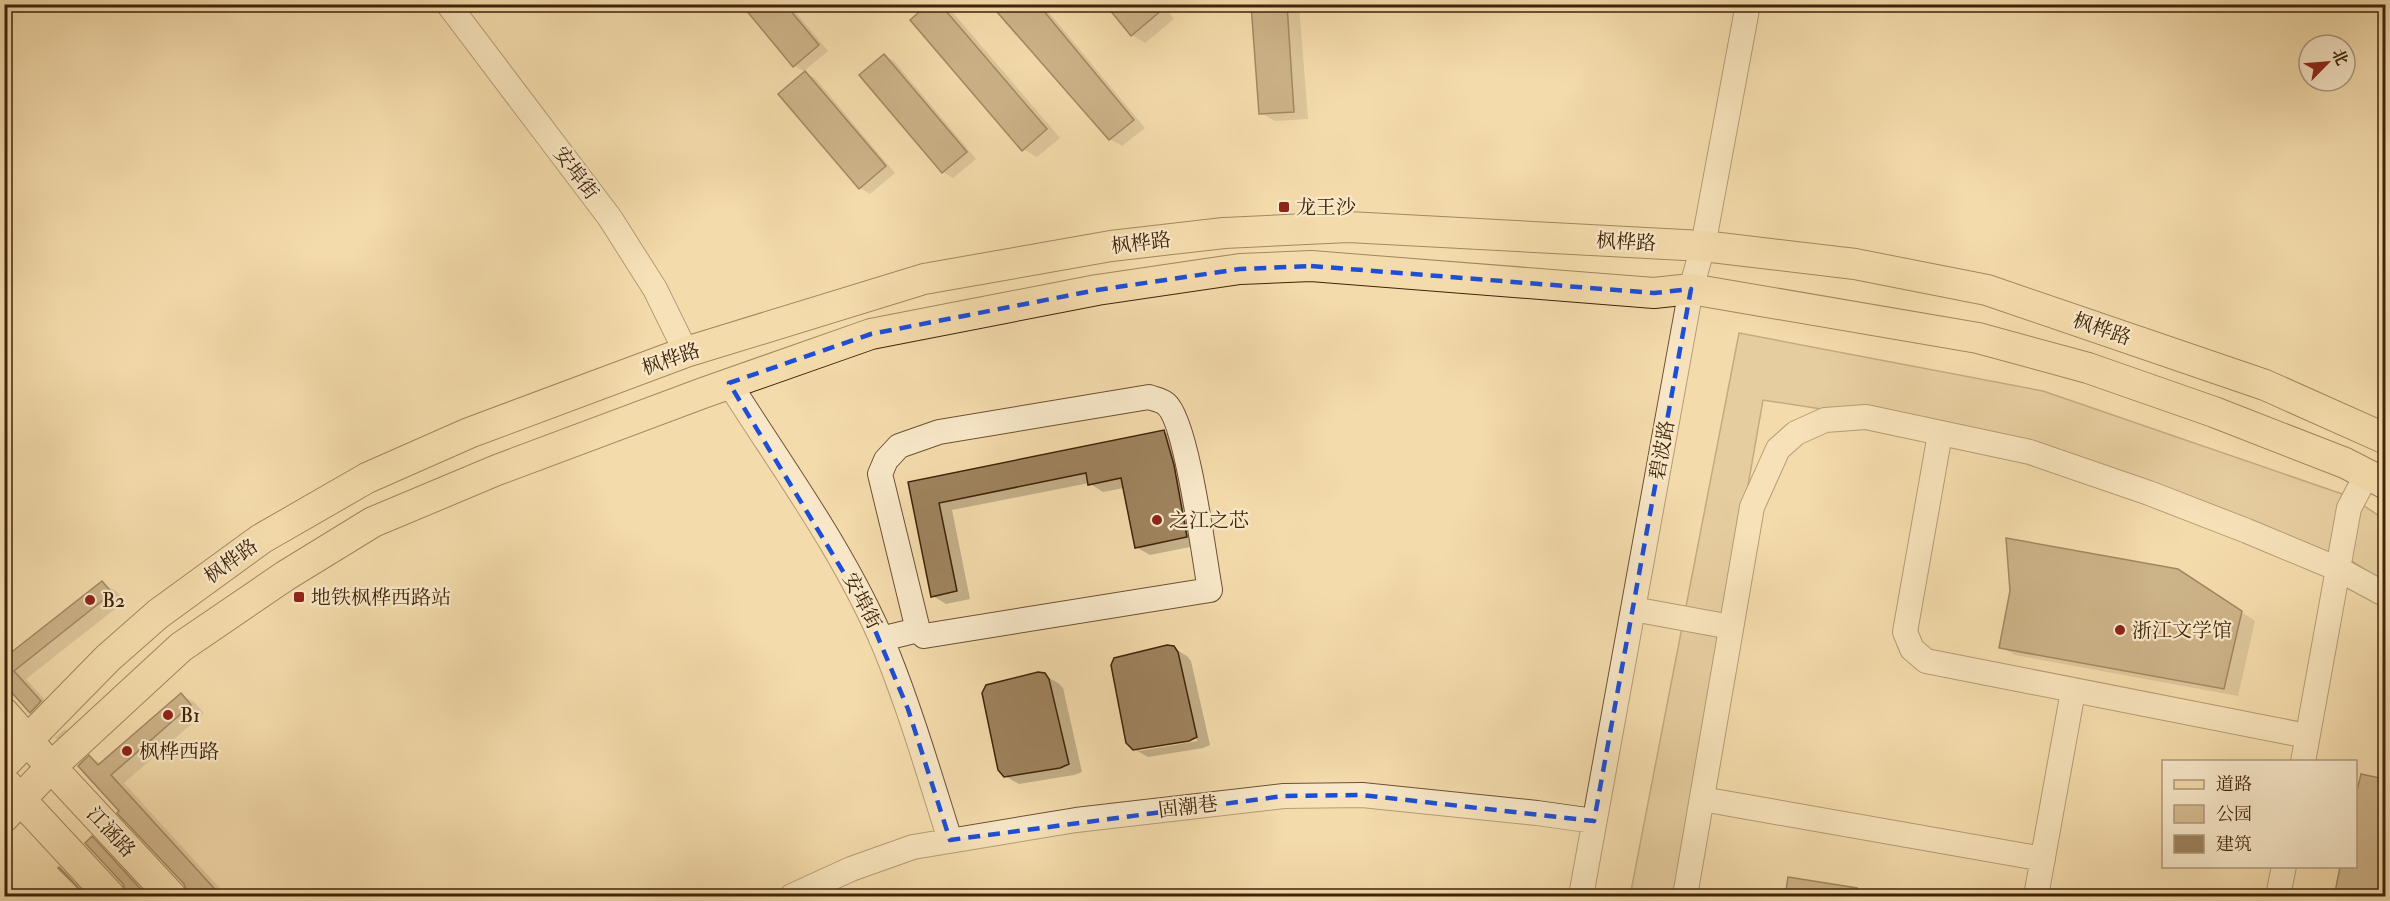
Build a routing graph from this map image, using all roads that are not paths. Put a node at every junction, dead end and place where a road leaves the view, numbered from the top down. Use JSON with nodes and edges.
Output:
{"nodes":[{"id":1,"x":448,"y":4,"type":"edge"},
{"id":2,"x":1748,"y":4,"type":"edge"},
{"id":3,"x":1703,"y":246,"type":"junction"},
{"id":4,"x":1691,"y":289,"type":"junction"},
{"id":5,"x":686,"y":352,"type":"junction"},
{"id":6,"x":729,"y":383,"type":"junction"},
{"id":7,"x":1940,"y":434,"type":"junction"},
{"id":8,"x":2385,"y":439,"type":"edge"},
{"id":9,"x":2376,"y":479,"type":"edge"},
{"id":10,"x":2338,"y":569,"type":"junction"},
{"id":11,"x":2385,"y":596,"type":"edge"},
{"id":12,"x":1633,"y":609,"type":"junction"},
{"id":13,"x":1731,"y":627,"type":"junction"},
{"id":14,"x":918,"y":630,"type":"junction"},
{"id":15,"x":881,"y":639,"type":"junction"},
{"id":16,"x":2073,"y":691,"type":"junction"},
{"id":17,"x":4,"y":712,"type":"edge"},
{"id":18,"x":2307,"y":736,"type":"junction"},
{"id":19,"x":28,"y":740,"type":"junction"},
{"id":20,"x":2303,"y":760,"type":"edge"},
{"id":21,"x":4,"y":764,"type":"edge"},
{"id":22,"x":51,"y":767,"type":"junction"},
{"id":23,"x":10,"y":799,"type":"edge"},
{"id":24,"x":1702,"y":799,"type":"junction"},
{"id":25,"x":1594,"y":821,"type":"junction"},
{"id":26,"x":950,"y":840,"type":"junction"},
{"id":27,"x":2043,"y":859,"type":"junction"},
{"id":28,"x":2284,"y":868,"type":"edge"},
{"id":29,"x":110,"y":897,"type":"edge"},
{"id":30,"x":171,"y":897,"type":"edge"},
{"id":31,"x":792,"y":897,"type":"edge"},
{"id":32,"x":1581,"y":897,"type":"edge"},
{"id":33,"x":1685,"y":897,"type":"edge"},
{"id":34,"x":2036,"y":897,"type":"edge"},
{"id":35,"x":2278,"y":897,"type":"edge"}],
"edges":[{"from":1,"to":5,"type":"street","name":"安埠街"},
{"from":2,"to":3,"type":"street","name":"碧波路"},
{"from":3,"to":4,"type":"street","name":"碧波路"},
{"from":3,"to":5,"type":"main road","name":"枫桦路"},
{"from":3,"to":8,"type":"main road","name":"枫桦路"},
{"from":4,"to":6,"type":"main road","name":"枫桦路"},
{"from":4,"to":9,"type":"main road","name":"枫桦路"},
{"from":4,"to":12,"type":"street","name":"碧波路"},
{"from":5,"to":19,"type":"main road","name":"枫桦路"},
{"from":6,"to":15,"type":"street","name":"安埠街"},
{"from":6,"to":22,"type":"main road","name":"枫桦路"},
{"from":7,"to":10,"type":"street"},
{"from":7,"to":13,"type":"street"},
{"from":7,"to":16,"type":"street"},
{"from":9,"to":10,"type":"street"},
{"from":10,"to":11,"type":"street"},
{"from":10,"to":18,"type":"street"},
{"from":12,"to":13,"type":"street"},
{"from":12,"to":25,"type":"street","name":"碧波路"},
{"from":13,"to":24,"type":"street"},
{"from":14,"to":14,"type":"street"},
{"from":14,"to":15,"type":"street"},
{"from":15,"to":26,"type":"street","name":"安埠街"},
{"from":16,"to":18,"type":"street"},
{"from":16,"to":27,"type":"street"},
{"from":17,"to":19,"type":"main road"},
{"from":18,"to":20,"type":"street"},
{"from":19,"to":21,"type":"main road","name":"枫桦路"},
{"from":19,"to":22,"type":"main road","name":"江涵路"},
{"from":22,"to":23,"type":"main road","name":"枫桦路"},
{"from":22,"to":30,"type":"main road","name":"江涵路"},
{"from":23,"to":29,"type":"main road"},
{"from":24,"to":27,"type":"street"},
{"from":24,"to":33,"type":"street"},
{"from":25,"to":26,"type":"street","name":"固潮巷"},
{"from":25,"to":32,"type":"street","name":"碧波路"},
{"from":26,"to":31,"type":"street","name":"固潮巷"},
{"from":27,"to":34,"type":"street"},
{"from":28,"to":35,"type":"street"}]}
